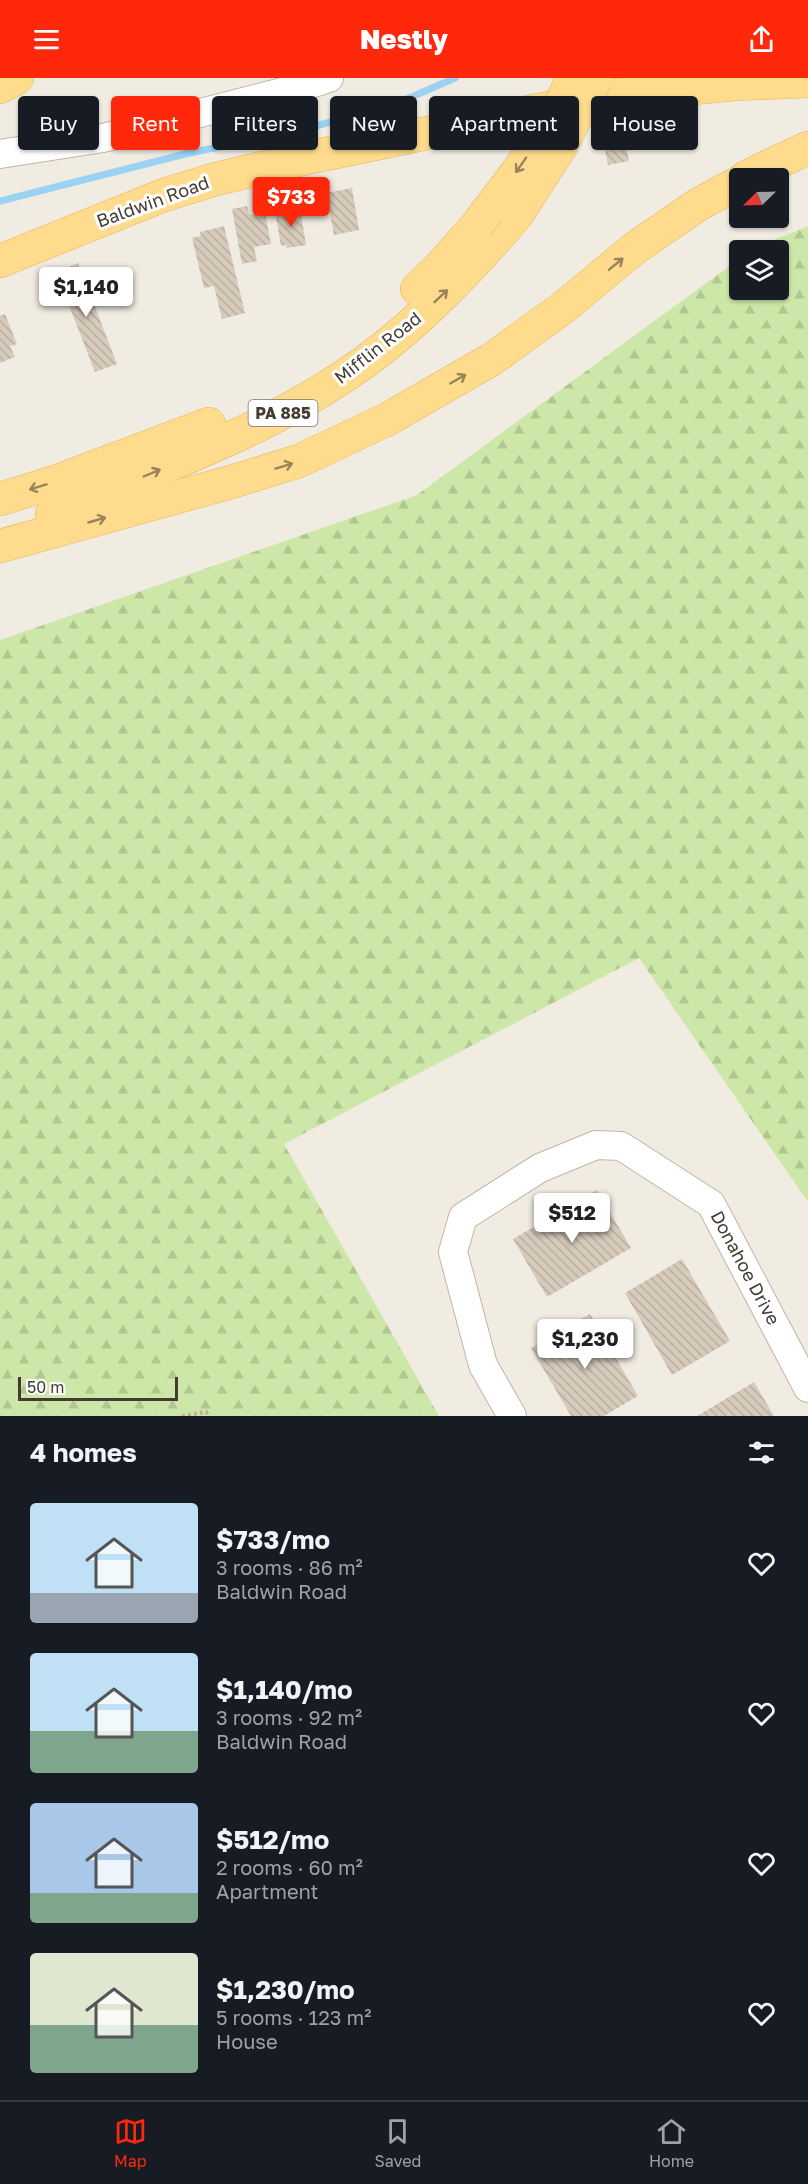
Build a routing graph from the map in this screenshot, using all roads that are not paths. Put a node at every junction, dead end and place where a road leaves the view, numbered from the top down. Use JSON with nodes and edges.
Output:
{"nodes":[{"id":1,"x":17,"y":78,"type":"edge"},
{"id":2,"x":330,"y":78,"type":"edge"},
{"id":3,"x":572,"y":78,"type":"edge"},
{"id":4,"x":596,"y":78,"type":"edge"},
{"id":5,"x":808,"y":81,"type":"edge"},
{"id":6,"x":0,"y":87,"type":"edge"},
{"id":7,"x":808,"y":148,"type":"edge"},
{"id":8,"x":0,"y":154,"type":"edge"},
{"id":9,"x":764,"y":168,"type":"edge"},
{"id":10,"x":729,"y":188,"type":"edge"},
{"id":11,"x":0,"y":261,"type":"edge"},
{"id":12,"x":0,"y":499,"type":"edge"},
{"id":13,"x":0,"y":533,"type":"edge"},
{"id":14,"x":0,"y":546,"type":"edge"},
{"id":15,"x":808,"y":1388,"type":"edge"},
{"id":16,"x":512,"y":1416,"type":"edge"}],
"edges":[{"from":1,"to":6,"type":"main road"},
{"from":2,"to":8,"type":"lane"},
{"from":3,"to":12,"type":"main road","name":"Mifflin Road","number":"PA 885","one_way":true,"bridge":true},
{"from":13,"to":4,"type":"main road","name":"Mifflin Road","number":"PA 885","one_way":true,"bridge":true},
{"from":5,"to":11,"type":"main road","name":"Baldwin Road"},
{"from":7,"to":9,"type":"main road"},
{"from":14,"to":10,"type":"main road","one_way":true},
{"from":15,"to":16,"type":"lane","name":"Donahoe Drive"}]}
